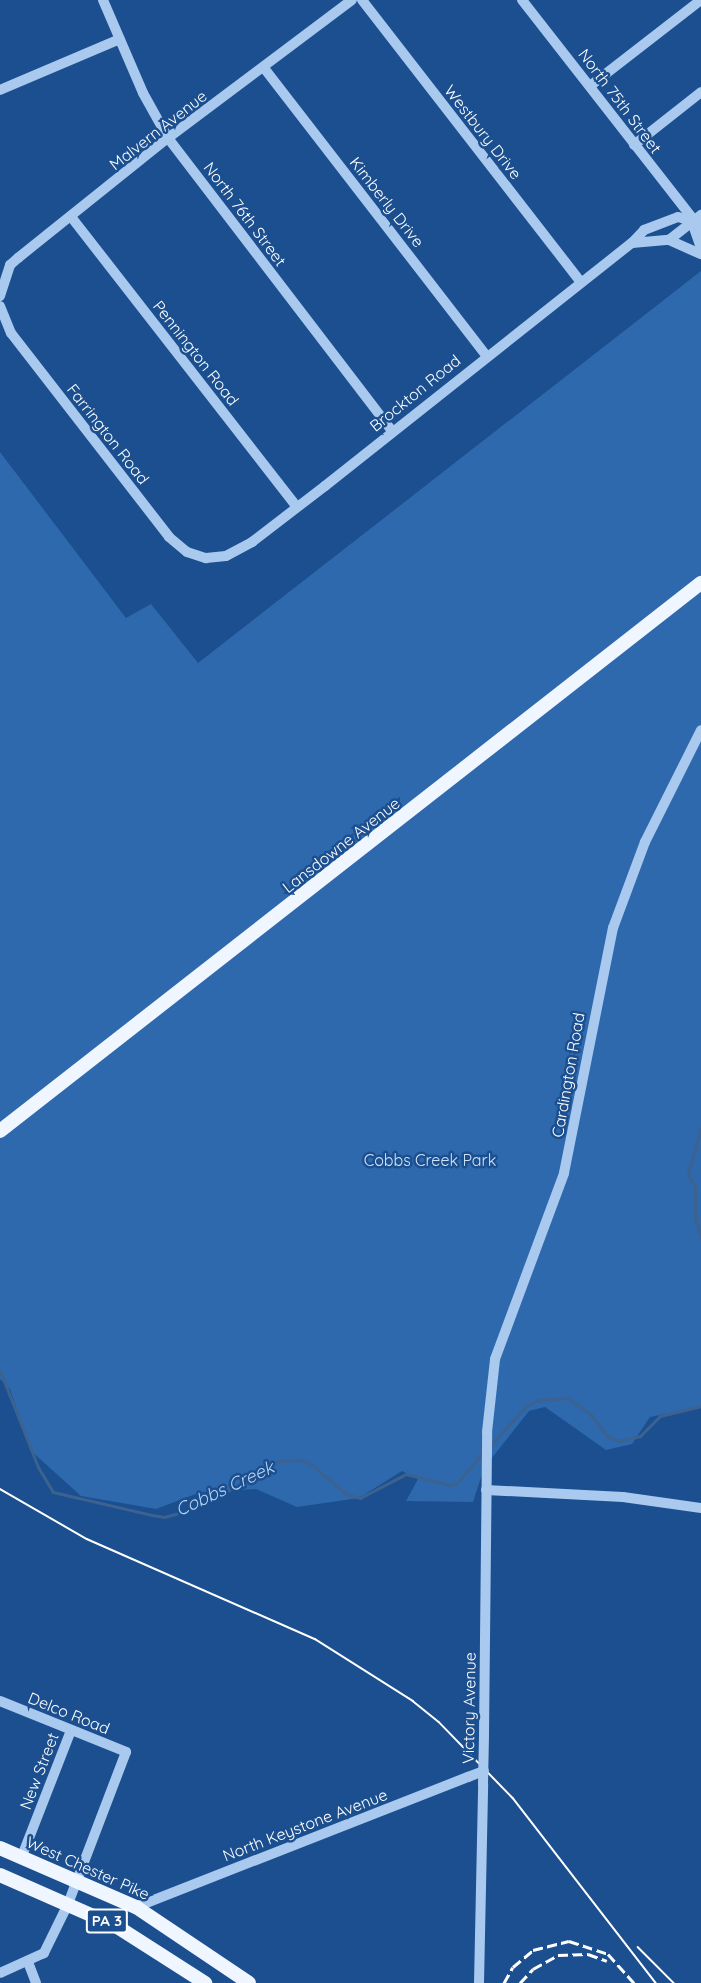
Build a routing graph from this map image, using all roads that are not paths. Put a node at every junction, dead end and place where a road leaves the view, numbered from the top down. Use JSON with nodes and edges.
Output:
{"nodes":[{"id":1,"x":103,"y":0,"type":"edge"},
{"id":2,"x":352,"y":0,"type":"edge"},
{"id":3,"x":362,"y":0,"type":"edge"},
{"id":4,"x":701,"y":0,"type":"edge"},
{"id":5,"x":524,"y":1,"type":"edge"},
{"id":6,"x":120,"y":39,"type":"junction"},
{"id":7,"x":264,"y":68,"type":"junction"},
{"id":8,"x":590,"y":86,"type":"junction"},
{"id":9,"x":0,"y":90,"type":"edge"},
{"id":10,"x":701,"y":92,"type":"edge"},
{"id":11,"x":168,"y":138,"type":"junction"},
{"id":12,"x":634,"y":144,"type":"junction"},
{"id":13,"x":72,"y":218,"type":"junction"},
{"id":14,"x":698,"y":222,"type":"edge"},
{"id":15,"x":669,"y":240,"type":"junction"},
{"id":16,"x":632,"y":243,"type":"junction"},
{"id":17,"x":701,"y":248,"type":"edge"},
{"id":18,"x":701,"y":254,"type":"edge"},
{"id":19,"x":580,"y":282,"type":"junction"},
{"id":20,"x":0,"y":296,"type":"edge"},
{"id":21,"x":0,"y":306,"type":"edge"},
{"id":22,"x":486,"y":355,"type":"junction"},
{"id":23,"x":391,"y":430,"type":"junction"},
{"id":24,"x":297,"y":507,"type":"junction"},
{"id":25,"x":213,"y":557,"type":"joint"},
{"id":26,"x":701,"y":584,"type":"edge"},
{"id":27,"x":701,"y":730,"type":"edge"},
{"id":28,"x":0,"y":1131,"type":"edge"},
{"id":29,"x":487,"y":1432,"type":"joint"},
{"id":30,"x":486,"y":1490,"type":"junction"},
{"id":31,"x":701,"y":1508,"type":"edge"},
{"id":32,"x":0,"y":1701,"type":"edge"},
{"id":33,"x":71,"y":1730,"type":"junction"},
{"id":34,"x":484,"y":1771,"type":"junction"},
{"id":35,"x":0,"y":1848,"type":"edge"},
{"id":36,"x":22,"y":1856,"type":"junction"},
{"id":37,"x":0,"y":1875,"type":"edge"},
{"id":38,"x":78,"y":1880,"type":"junction"},
{"id":39,"x":68,"y":1904,"type":"junction"},
{"id":40,"x":136,"y":1907,"type":"junction"},
{"id":41,"x":28,"y":1962,"type":"junction"},
{"id":42,"x":0,"y":1973,"type":"edge"},
{"id":43,"x":246,"y":1982,"type":"edge"},
{"id":44,"x":36,"y":1983,"type":"edge"},
{"id":45,"x":205,"y":1983,"type":"edge"},
{"id":46,"x":479,"y":1983,"type":"edge"}],
"edges":[{"from":1,"to":6,"type":"street","name":"North 76th Street"},
{"from":2,"to":7,"type":"street","name":"Malvern Avenue"},
{"from":3,"to":19,"type":"street","name":"Westbury Drive"},
{"from":4,"to":8,"type":"street"},
{"from":5,"to":8,"type":"street","name":"North 75th Street"},
{"from":6,"to":9,"type":"street"},
{"from":6,"to":11,"type":"street","name":"North 76th Street"},
{"from":7,"to":11,"type":"street","name":"Malvern Avenue"},
{"from":7,"to":22,"type":"street","name":"Kimberly Drive"},
{"from":8,"to":12,"type":"street","name":"North 75th Street"},
{"from":10,"to":12,"type":"street"},
{"from":11,"to":13,"type":"street","name":"Malvern Avenue"},
{"from":11,"to":23,"type":"street","name":"North 76th Street"},
{"from":12,"to":14,"type":"street","name":"North 75th Street"},
{"from":13,"to":20,"type":"street","name":"Malvern Avenue"},
{"from":13,"to":24,"type":"street","name":"Pennington Road"},
{"from":14,"to":15,"type":"street"},
{"from":14,"to":16,"type":"street","name":"Brockton Road"},
{"from":14,"to":17,"type":"street","name":"North 75th Street"},
{"from":15,"to":16,"type":"street"},
{"from":15,"to":18,"type":"street"},
{"from":16,"to":19,"type":"street","name":"Brockton Road"},
{"from":19,"to":22,"type":"street","name":"Brockton Road"},
{"from":21,"to":25,"type":"street","name":"Farrington Road"},
{"from":22,"to":23,"type":"street","name":"Brockton Road"},
{"from":23,"to":24,"type":"street","name":"Brockton Road"},
{"from":24,"to":25,"type":"street","name":"Brockton Road"},
{"from":26,"to":28,"type":"main road","name":"Lansdowne Avenue"},
{"from":27,"to":29,"type":"street","name":"Cardington Road"},
{"from":29,"to":30,"type":"street","name":"Victory Avenue"},
{"from":30,"to":31,"type":"street"},
{"from":30,"to":34,"type":"street","name":"Victory Avenue","bridge":true},
{"from":32,"to":33,"type":"street","name":"Delco Road"},
{"from":33,"to":36,"type":"street","name":"New Street"},
{"from":33,"to":38,"type":"street","name":"Delco Road"},
{"from":34,"to":40,"type":"street","name":"North Keystone Avenue","bridge":true},
{"from":34,"to":46,"type":"street","name":"Victory Avenue","bridge":true},
{"from":35,"to":36,"type":"main road","name":"West Chester Pike","number":"PA 3"},
{"from":36,"to":38,"type":"main road","name":"West Chester Pike","number":"PA 3"},
{"from":37,"to":39,"type":"main road","number":"PA 3"},
{"from":38,"to":39,"type":"street"},
{"from":38,"to":40,"type":"main road","name":"West Chester Pike","number":"PA 3"},
{"from":39,"to":41,"type":"street"},
{"from":39,"to":45,"type":"main road","number":"PA 3"},
{"from":40,"to":43,"type":"main road","name":"West Chester Pike","number":"PA 3"},
{"from":41,"to":42,"type":"street"},
{"from":41,"to":44,"type":"street"}]}
